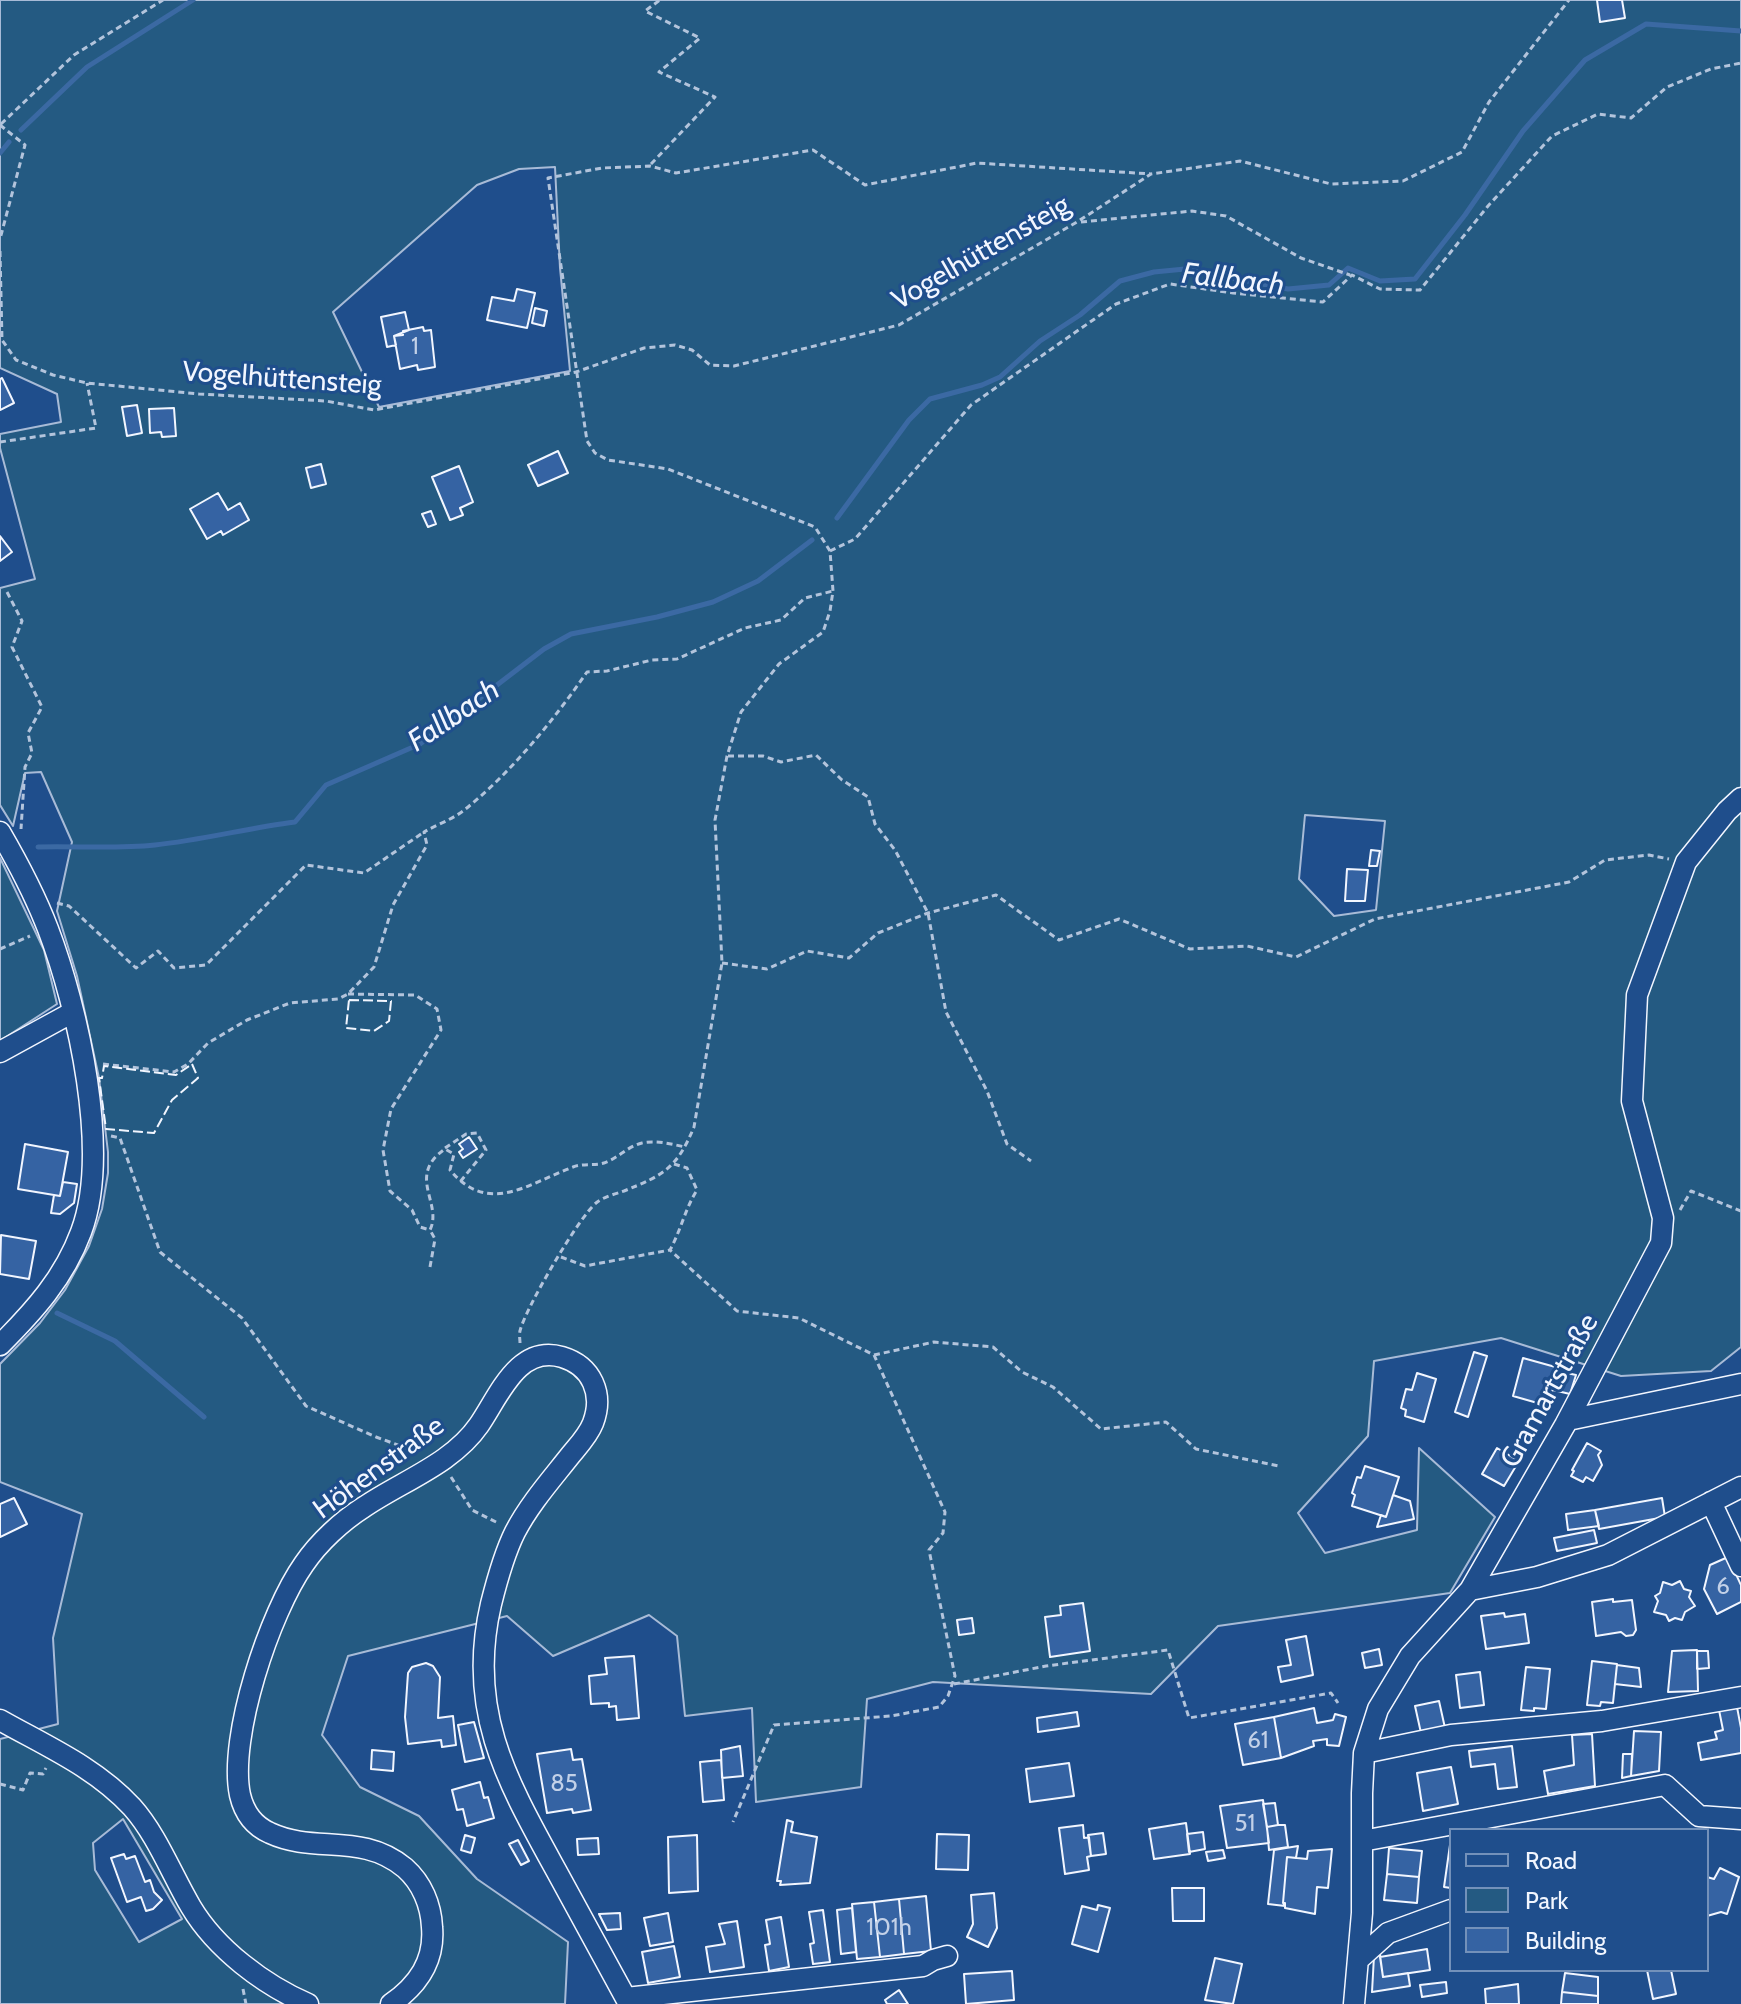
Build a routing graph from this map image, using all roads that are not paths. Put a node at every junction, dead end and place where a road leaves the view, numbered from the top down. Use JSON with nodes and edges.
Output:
{"nodes":[{"id":1,"x":1741,"y":798,"type":"edge"},
{"id":2,"x":0,"y":832,"type":"edge"},
{"id":3,"x":73,"y":1012,"type":"junction"},
{"id":4,"x":0,"y":1052,"type":"edge"},
{"id":5,"x":0,"y":1345,"type":"edge"},
{"id":6,"x":1741,"y":1384,"type":"edge"},
{"id":7,"x":1568,"y":1420,"type":"junction"},
{"id":8,"x":1741,"y":1487,"type":"edge"},
{"id":9,"x":1711,"y":1502,"type":"junction"},
{"id":10,"x":1741,"y":1566,"type":"edge"},
{"id":11,"x":1470,"y":1590,"type":"junction"},
{"id":12,"x":1741,"y":1697,"type":"edge"},
{"id":13,"x":0,"y":1720,"type":"edge"},
{"id":14,"x":1364,"y":1753,"type":"junction"},
{"id":15,"x":1529,"y":1809,"type":"junction"},
{"id":16,"x":1741,"y":1819,"type":"edge"},
{"id":17,"x":1522,"y":1828,"type":"edge"},
{"id":18,"x":1362,"y":1841,"type":"junction"},
{"id":19,"x":1449,"y":1911,"type":"edge"},
{"id":20,"x":947,"y":1956,"type":"dead end"},
{"id":21,"x":1358,"y":1960,"type":"junction"},
{"id":22,"x":628,"y":2001,"type":"edge"},
{"id":23,"x":308,"y":2004,"type":"edge"},
{"id":24,"x":391,"y":2004,"type":"edge"},
{"id":25,"x":1354,"y":2004,"type":"edge"}],
"edges":[{"from":1,"to":7,"type":"street","name":"Gramartstraße"},
{"from":2,"to":3,"type":"street"},
{"from":3,"to":4,"type":"street"},
{"from":3,"to":5,"type":"street"},
{"from":6,"to":7,"type":"street"},
{"from":7,"to":11,"type":"street","name":"Gramartstraße"},
{"from":8,"to":9,"type":"street"},
{"from":9,"to":10,"type":"street"},
{"from":9,"to":11,"type":"street"},
{"from":11,"to":14,"type":"street","name":"Gramartstraße"},
{"from":12,"to":14,"type":"street"},
{"from":13,"to":23,"type":"street"},
{"from":14,"to":18,"type":"street","name":"Gramartstraße"},
{"from":15,"to":16,"type":"street"},
{"from":15,"to":17,"type":"street"},
{"from":15,"to":18,"type":"street"},
{"from":18,"to":21,"type":"street","name":"Gramartstraße"},
{"from":19,"to":21,"type":"street"},
{"from":20,"to":22,"type":"street"},
{"from":21,"to":25,"type":"street","name":"Gramartstraße"},
{"from":22,"to":24,"type":"street","name":"Höhenstraße"}]}
